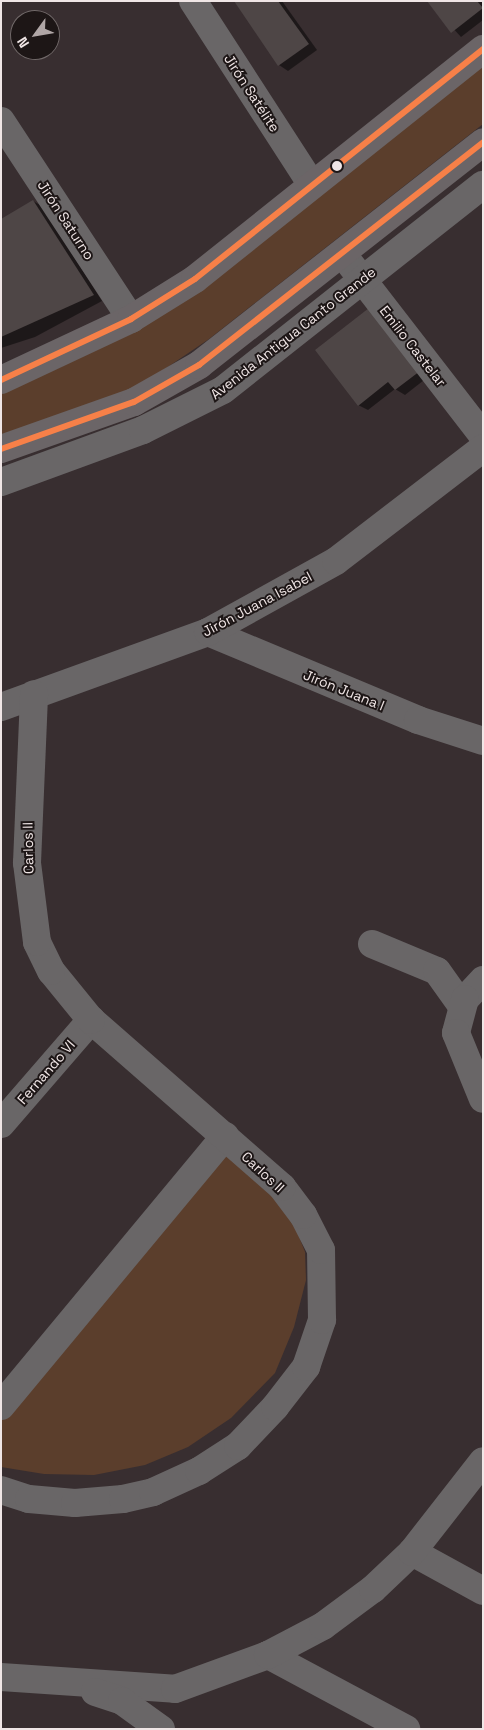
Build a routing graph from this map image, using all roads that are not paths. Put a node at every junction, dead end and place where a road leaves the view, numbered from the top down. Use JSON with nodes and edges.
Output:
{"nodes":[{"id":1,"x":194,"y":2,"type":"edge"},
{"id":2,"x":483,"y":48,"type":"edge"},
{"id":3,"x":1,"y":121,"type":"edge"},
{"id":4,"x":483,"y":142,"type":"edge"},
{"id":5,"x":312,"y":185,"type":"junction"},
{"id":6,"x":483,"y":185,"type":"edge"},
{"id":7,"x":343,"y":255,"type":"junction"},
{"id":8,"x":362,"y":279,"type":"junction"},
{"id":9,"x":131,"y":319,"type":"junction"},
{"id":10,"x":1,"y":380,"type":"edge"},
{"id":11,"x":483,"y":436,"type":"edge"},
{"id":12,"x":483,"y":448,"type":"edge"},
{"id":13,"x":1,"y":449,"type":"edge"},
{"id":14,"x":1,"y":482,"type":"edge"},
{"id":15,"x":208,"y":632,"type":"junction"},
{"id":16,"x":34,"y":694,"type":"junction"},
{"id":17,"x":1,"y":707,"type":"edge"},
{"id":18,"x":477,"y":734,"type":"edge"},
{"id":19,"x":372,"y":944,"type":"dead end"},
{"id":20,"x":483,"y":980,"type":"edge"},
{"id":21,"x":462,"y":1006,"type":"junction"},
{"id":22,"x":91,"y":1020,"type":"junction"},
{"id":23,"x":483,"y":1099,"type":"edge"},
{"id":24,"x":1,"y":1124,"type":"edge"},
{"id":25,"x":225,"y":1136,"type":"junction"},
{"id":26,"x":1,"y":1406,"type":"edge"},
{"id":27,"x":483,"y":1461,"type":"edge"},
{"id":28,"x":1,"y":1490,"type":"edge"},
{"id":29,"x":412,"y":1552,"type":"junction"},
{"id":30,"x":483,"y":1591,"type":"edge"},
{"id":31,"x":268,"y":1655,"type":"junction"},
{"id":32,"x":1,"y":1677,"type":"edge"},
{"id":33,"x":75,"y":1684,"type":"junction"},
{"id":34,"x":393,"y":1725,"type":"edge"},
{"id":35,"x":161,"y":1729,"type":"edge"}],
"edges":[{"from":1,"to":5,"type":"street","name":"Jirón Satélite"},
{"from":2,"to":5,"type":"main road"},
{"from":3,"to":9,"type":"street","name":"Jirón Saturno"},
{"from":4,"to":7,"type":"main road"},
{"from":5,"to":9,"type":"main road"},
{"from":6,"to":8,"type":"street","name":"Avenida Antigua Canto Grande"},
{"from":7,"to":8,"type":"street","name":"Emilio Castelar"},
{"from":7,"to":13,"type":"main road"},
{"from":8,"to":11,"type":"street","name":"Emilio Castelar"},
{"from":8,"to":14,"type":"street","name":"Avenida Antigua Canto Grande"},
{"from":9,"to":10,"type":"main road"},
{"from":12,"to":15,"type":"street","name":"Jirón Juana Isabel"},
{"from":15,"to":16,"type":"street","name":"Jirón Juana Isabel"},
{"from":15,"to":18,"type":"street","name":"Jirón Juana I"},
{"from":16,"to":17,"type":"street","name":"Jirón Juana Isabel"},
{"from":16,"to":22,"type":"street","name":"Carlos II"},
{"from":19,"to":21,"type":"street"},
{"from":20,"to":21,"type":"street"},
{"from":21,"to":23,"type":"street"},
{"from":22,"to":24,"type":"street","name":"Fernando VI"},
{"from":22,"to":25,"type":"street","name":"Carlos II"},
{"from":25,"to":26,"type":"street"},
{"from":25,"to":28,"type":"street","name":"Carlos II"},
{"from":27,"to":29,"type":"street"},
{"from":29,"to":30,"type":"street"},
{"from":29,"to":31,"type":"street"},
{"from":31,"to":33,"type":"street"},
{"from":31,"to":34,"type":"street"},
{"from":32,"to":33,"type":"street"},
{"from":33,"to":35,"type":"street"}]}
